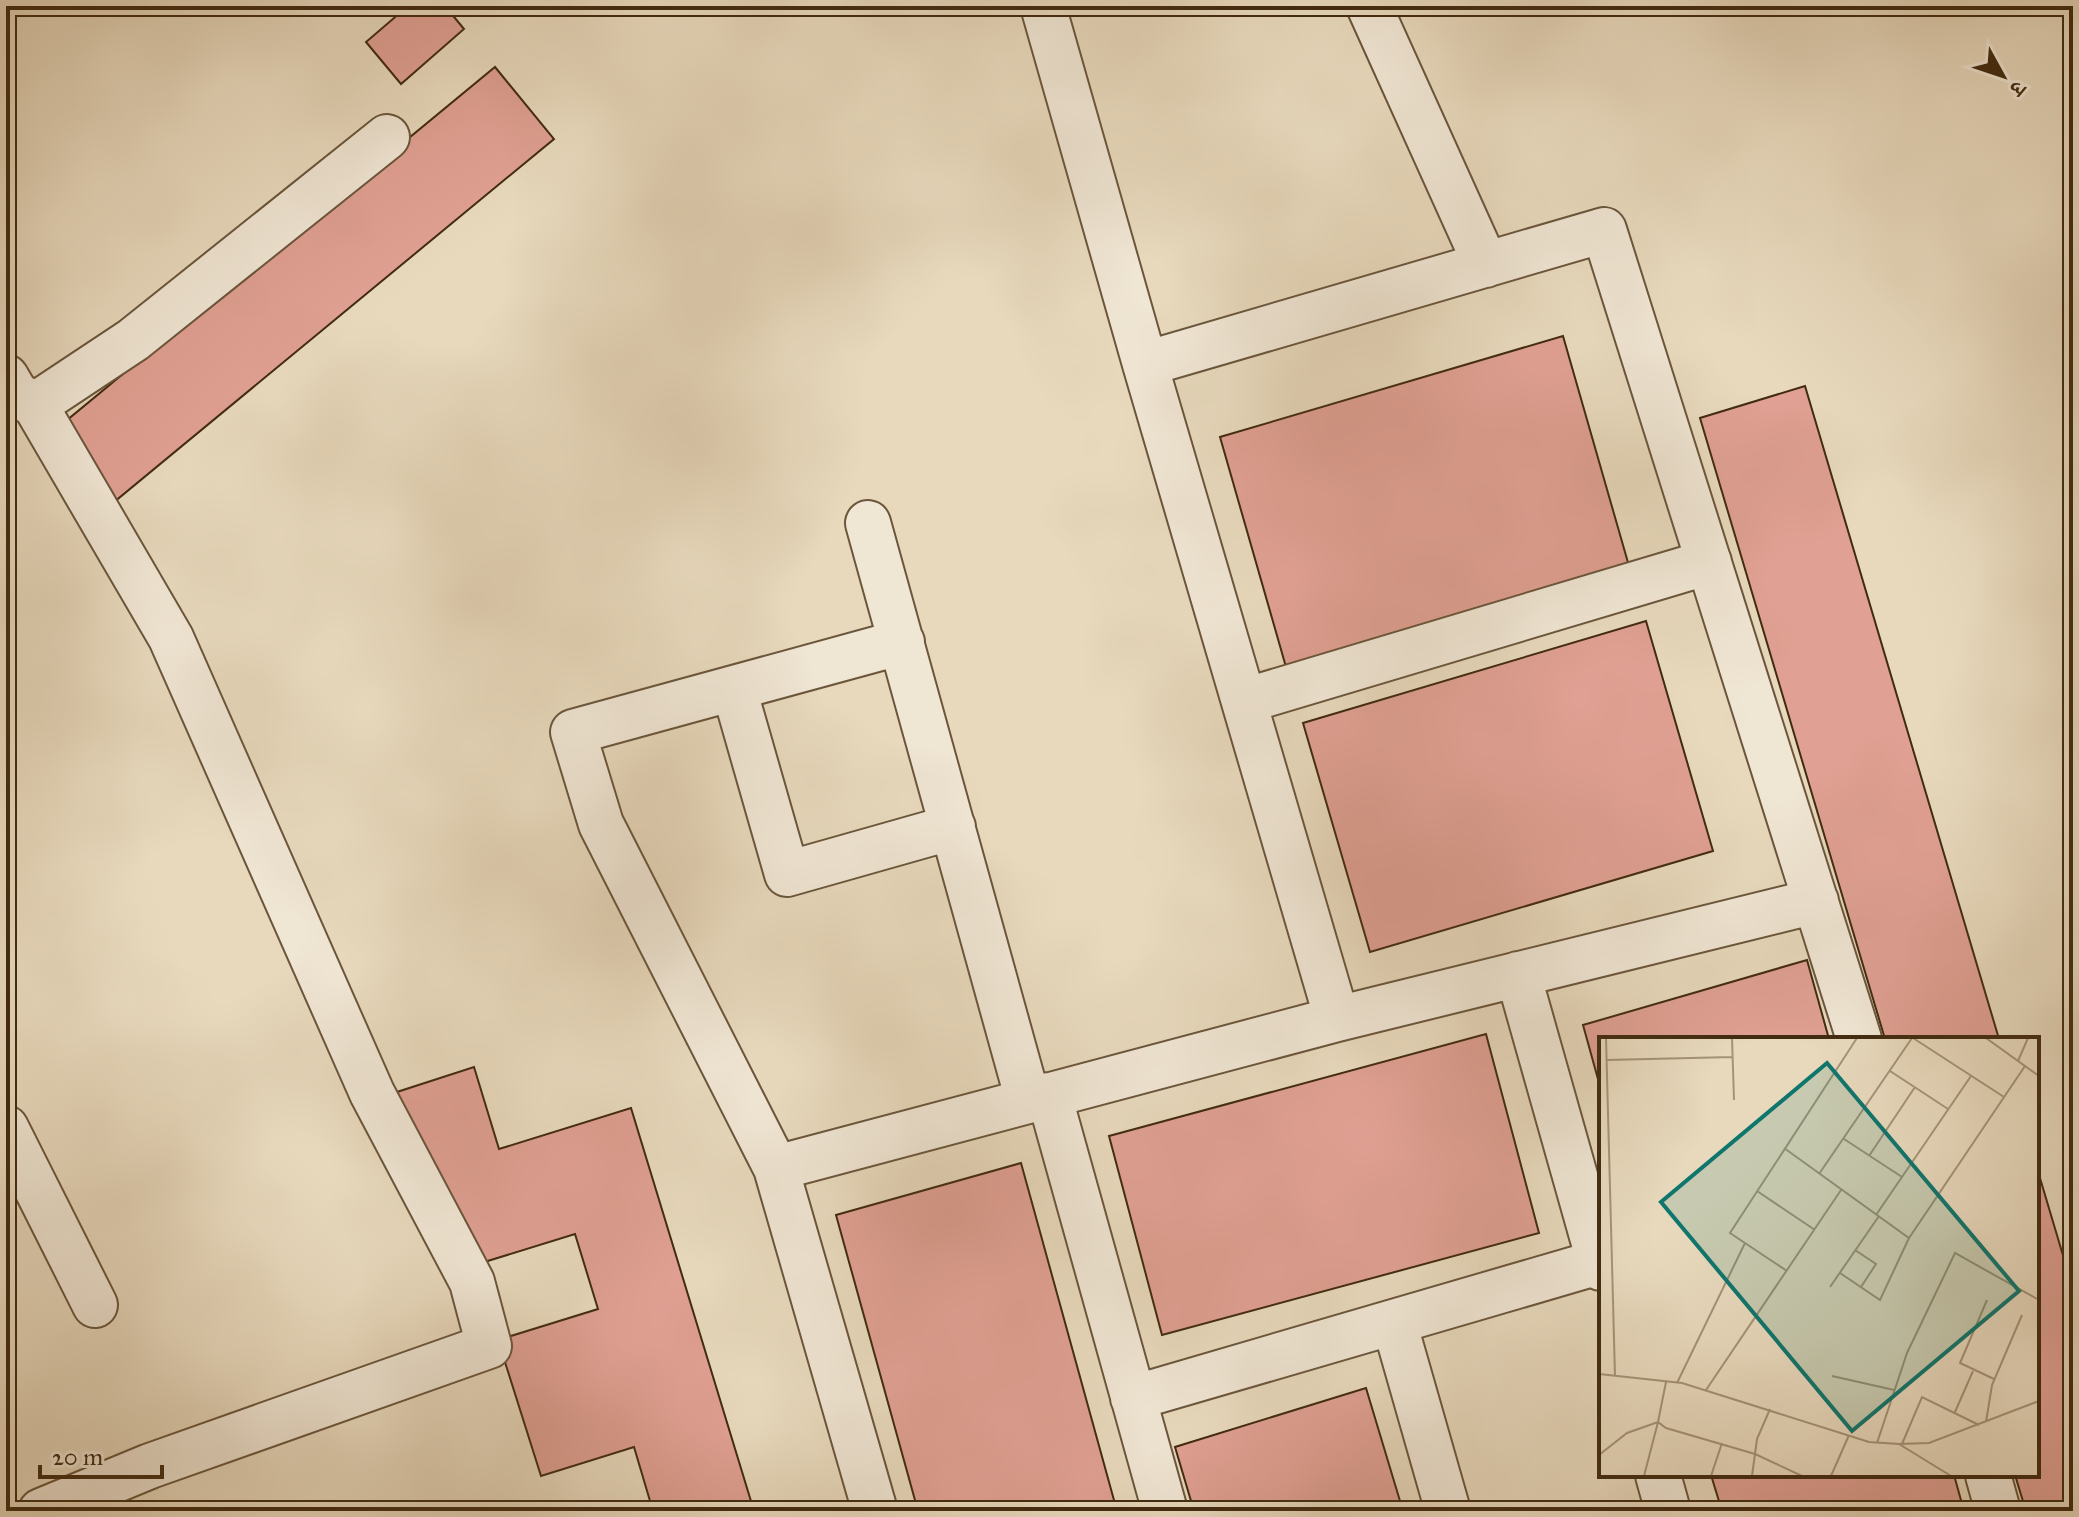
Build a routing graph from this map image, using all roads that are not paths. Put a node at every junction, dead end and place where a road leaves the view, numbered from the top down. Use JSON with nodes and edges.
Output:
{"nodes":[{"id":1,"x":1043,"y":6,"type":"edge"},
{"id":2,"x":1369,"y":6,"type":"edge"},
{"id":3,"x":387,"y":137,"type":"dead end"},
{"id":4,"x":1486,"y":265,"type":"junction"},
{"id":5,"x":1145,"y":364,"type":"junction"},
{"id":6,"x":21,"y":391,"type":"edge"},
{"id":7,"x":868,"y":523,"type":"dead end"},
{"id":8,"x":1709,"y":562,"type":"junction"},
{"id":9,"x":902,"y":642,"type":"junction"},
{"id":10,"x":734,"y":689,"type":"junction"},
{"id":11,"x":1244,"y":701,"type":"junction"},
{"id":12,"x":953,"y":827,"type":"junction"},
{"id":13,"x":1816,"y":901,"type":"junction"},
{"id":14,"x":1518,"y":974,"type":"junction"},
{"id":15,"x":1337,"y":1019,"type":"junction"},
{"id":16,"x":1858,"y":1037,"type":"edge"},
{"id":17,"x":1038,"y":1098,"type":"junction"},
{"id":18,"x":6,"y":1128,"type":"edge"},
{"id":19,"x":776,"y":1168,"type":"junction"},
{"id":20,"x":1599,"y":1261,"type":"edge"},
{"id":21,"x":1599,"y":1265,"type":"edge"},
{"id":22,"x":95,"y":1305,"type":"dead end"},
{"id":23,"x":1394,"y":1322,"type":"junction"},
{"id":24,"x":1133,"y":1398,"type":"junction"},
{"id":25,"x":1659,"y":1477,"type":"edge"},
{"id":26,"x":1989,"y":1477,"type":"edge"},
{"id":27,"x":41,"y":1511,"type":"edge"},
{"id":28,"x":875,"y":1511,"type":"edge"},
{"id":29,"x":1165,"y":1511,"type":"edge"},
{"id":30,"x":1448,"y":1511,"type":"edge"},
{"id":31,"x":1668,"y":1511,"type":"edge"},
{"id":32,"x":1998,"y":1511,"type":"edge"}],
"edges":[{"from":1,"to":5,"type":"street"},
{"from":2,"to":4,"type":"street"},
{"from":3,"to":6,"type":"street"},
{"from":4,"to":5,"type":"street"},
{"from":4,"to":8,"type":"street"},
{"from":5,"to":11,"type":"street"},
{"from":6,"to":27,"type":"street"},
{"from":7,"to":9,"type":"street"},
{"from":8,"to":11,"type":"street"},
{"from":8,"to":13,"type":"street"},
{"from":9,"to":10,"type":"street"},
{"from":9,"to":12,"type":"street"},
{"from":10,"to":12,"type":"street"},
{"from":10,"to":19,"type":"street"},
{"from":11,"to":15,"type":"street"},
{"from":12,"to":17,"type":"street"},
{"from":13,"to":14,"type":"street"},
{"from":13,"to":16,"type":"street"},
{"from":14,"to":15,"type":"street"},
{"from":14,"to":20,"type":"street"},
{"from":15,"to":17,"type":"street"},
{"from":17,"to":19,"type":"street"},
{"from":17,"to":24,"type":"street"},
{"from":18,"to":22,"type":"street"},
{"from":19,"to":28,"type":"street"},
{"from":21,"to":23,"type":"street"},
{"from":23,"to":24,"type":"street"},
{"from":23,"to":30,"type":"street"},
{"from":24,"to":29,"type":"street"},
{"from":25,"to":31,"type":"street"},
{"from":26,"to":32,"type":"street"}]}
